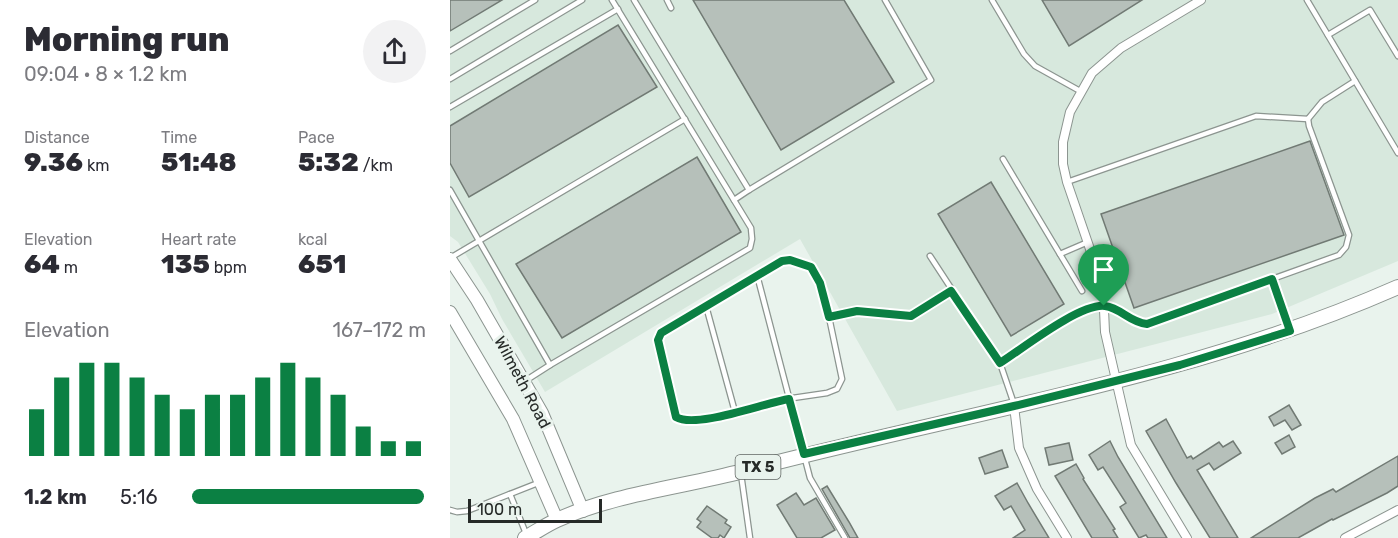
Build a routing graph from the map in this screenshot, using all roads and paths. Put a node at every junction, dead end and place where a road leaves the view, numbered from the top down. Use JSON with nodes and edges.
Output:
{"nodes":[{"id":1,"x":535,"y":0,"type":"edge"},
{"id":2,"x":582,"y":0,"type":"edge"},
{"id":3,"x":612,"y":0,"type":"edge"},
{"id":4,"x":634,"y":0,"type":"edge"},
{"id":5,"x":667,"y":0,"type":"edge"},
{"id":6,"x":885,"y":0,"type":"edge"},
{"id":7,"x":992,"y":0,"type":"edge"},
{"id":8,"x":1200,"y":0,"type":"edge"},
{"id":9,"x":1307,"y":0,"type":"edge"},
{"id":10,"x":671,"y":8,"type":"dead end"},
{"id":11,"x":618,"y":9,"type":"junction"},
{"id":12,"x":1328,"y":35,"type":"junction"},
{"id":13,"x":450,"y":51,"type":"edge"},
{"id":14,"x":1398,"y":56,"type":"edge"},
{"id":15,"x":450,"y":79,"type":"edge"},
{"id":16,"x":1355,"y":81,"type":"junction"},
{"id":17,"x":1080,"y":91,"type":"junction"},
{"id":18,"x":450,"y":107,"type":"edge"},
{"id":19,"x":685,"y":119,"type":"junction"},
{"id":20,"x":1308,"y":119,"type":"junction"},
{"id":21,"x":1398,"y":153,"type":"edge"},
{"id":22,"x":1004,"y":159,"type":"dead end"},
{"id":23,"x":1066,"y":182,"type":"junction"},
{"id":24,"x":450,"y":190,"type":"edge"},
{"id":25,"x":749,"y":190,"type":"junction"},
{"id":26,"x":734,"y":200,"type":"junction"},
{"id":27,"x":479,"y":241,"type":"junction"},
{"id":28,"x":1089,"y":242,"type":"junction"},
{"id":29,"x":1060,"y":254,"type":"junction"},
{"id":30,"x":930,"y":256,"type":"dead end"},
{"id":31,"x":450,"y":259,"type":"edge"},
{"id":32,"x":757,"y":275,"type":"junction"},
{"id":33,"x":1272,"y":279,"type":"junction"},
{"id":34,"x":1398,"y":287,"type":"edge"},
{"id":35,"x":951,"y":291,"type":"junction"},
{"id":36,"x":1082,"y":291,"type":"dead end"},
{"id":37,"x":706,"y":306,"type":"junction"},
{"id":38,"x":1104,"y":306,"type":"junction"},
{"id":39,"x":450,"y":312,"type":"edge"},
{"id":40,"x":829,"y":317,"type":"junction"},
{"id":41,"x":1290,"y":331,"type":"junction"},
{"id":42,"x":1000,"y":363,"type":"junction"},
{"id":43,"x":550,"y":365,"type":"junction"},
{"id":44,"x":1117,"y":380,"type":"junction"},
{"id":45,"x":525,"y":381,"type":"junction"},
{"id":46,"x":789,"y":399,"type":"junction"},
{"id":47,"x":1014,"y":406,"type":"junction"},
{"id":48,"x":735,"y":412,"type":"junction"},
{"id":49,"x":804,"y":454,"type":"junction"},
{"id":50,"x":741,"y":471,"type":"junction"},
{"id":51,"x":541,"y":482,"type":"junction"},
{"id":52,"x":510,"y":494,"type":"junction"},
{"id":53,"x":450,"y":510,"type":"edge"},
{"id":54,"x":1398,"y":510,"type":"edge"},
{"id":55,"x":583,"y":511,"type":"junction"},
{"id":56,"x":557,"y":520,"type":"junction"},
{"id":57,"x":526,"y":538,"type":"edge"},
{"id":58,"x":750,"y":538,"type":"edge"},
{"id":59,"x":845,"y":538,"type":"edge"},
{"id":60,"x":1067,"y":538,"type":"edge"},
{"id":61,"x":1187,"y":538,"type":"edge"},
{"id":62,"x":1345,"y":538,"type":"edge"}],
"edges":[{"from":1,"to":13,"type":"lane"},
{"from":2,"to":15,"type":"lane"},
{"from":3,"to":11,"type":"lane"},
{"from":4,"to":25,"type":"lane"},
{"from":5,"to":10,"type":"lane"},
{"from":6,"to":25,"type":"lane"},
{"from":7,"to":17,"type":"lane"},
{"from":8,"to":17,"type":"street"},
{"from":9,"to":12,"type":"lane"},
{"from":11,"to":18,"type":"lane"},
{"from":11,"to":19,"type":"lane"},
{"from":12,"to":14,"type":"lane"},
{"from":12,"to":16,"type":"lane"},
{"from":16,"to":20,"type":"lane"},
{"from":16,"to":21,"type":"lane"},
{"from":17,"to":23,"type":"street"},
{"from":19,"to":26,"type":"lane"},
{"from":19,"to":27,"type":"lane"},
{"from":20,"to":23,"type":"lane"},
{"from":20,"to":33,"type":"lane"},
{"from":22,"to":29,"type":"lane"},
{"from":23,"to":28,"type":"street"},
{"from":24,"to":27,"type":"lane"},
{"from":25,"to":26,"type":"lane"},
{"from":26,"to":43,"type":"lane"},
{"from":27,"to":31,"type":"lane"},
{"from":27,"to":43,"type":"lane"},
{"from":28,"to":29,"type":"lane"},
{"from":28,"to":38,"type":"street"},
{"from":29,"to":36,"type":"lane"},
{"from":30,"to":35,"type":"lane"},
{"from":31,"to":45,"type":"main road","name":"Wilmeth Road"},
{"from":32,"to":37,"type":"lane"},
{"from":32,"to":40,"type":"lane"},
{"from":32,"to":46,"type":"lane"},
{"from":33,"to":38,"type":"lane"},
{"from":33,"to":41,"type":"lane"},
{"from":34,"to":41,"type":"main road","number":"TX 5"},
{"from":35,"to":40,"type":"lane"},
{"from":35,"to":42,"type":"lane"},
{"from":37,"to":48,"type":"lane"},
{"from":37,"to":48,"type":"lane"},
{"from":38,"to":42,"type":"lane"},
{"from":38,"to":44,"type":"street"},
{"from":39,"to":51,"type":"main road","name":"Wilmeth Road"},
{"from":40,"to":46,"type":"lane"},
{"from":41,"to":44,"type":"main road","number":"TX 5"},
{"from":42,"to":47,"type":"lane"},
{"from":43,"to":45,"type":"lane"},
{"from":44,"to":47,"type":"main road","number":"TX 5"},
{"from":44,"to":61,"type":"street"},
{"from":45,"to":55,"type":"main road","name":"Wilmeth Road"},
{"from":46,"to":48,"type":"lane"},
{"from":46,"to":49,"type":"lane"},
{"from":47,"to":49,"type":"main road","number":"TX 5"},
{"from":47,"to":60,"type":"street"},
{"from":49,"to":50,"type":"main road","number":"TX 5"},
{"from":49,"to":59,"type":"lane"},
{"from":50,"to":55,"type":"main road","number":"TX 5"},
{"from":50,"to":58,"type":"lane"},
{"from":51,"to":52,"type":"lane"},
{"from":51,"to":56,"type":"main road","name":"Wilmeth Road"},
{"from":52,"to":53,"type":"lane"},
{"from":52,"to":57,"type":"lane"},
{"from":54,"to":62,"type":"street"},
{"from":55,"to":56,"type":"main road","number":"TX 5"},
{"from":56,"to":57,"type":"main road","number":"TX 5"}]}
